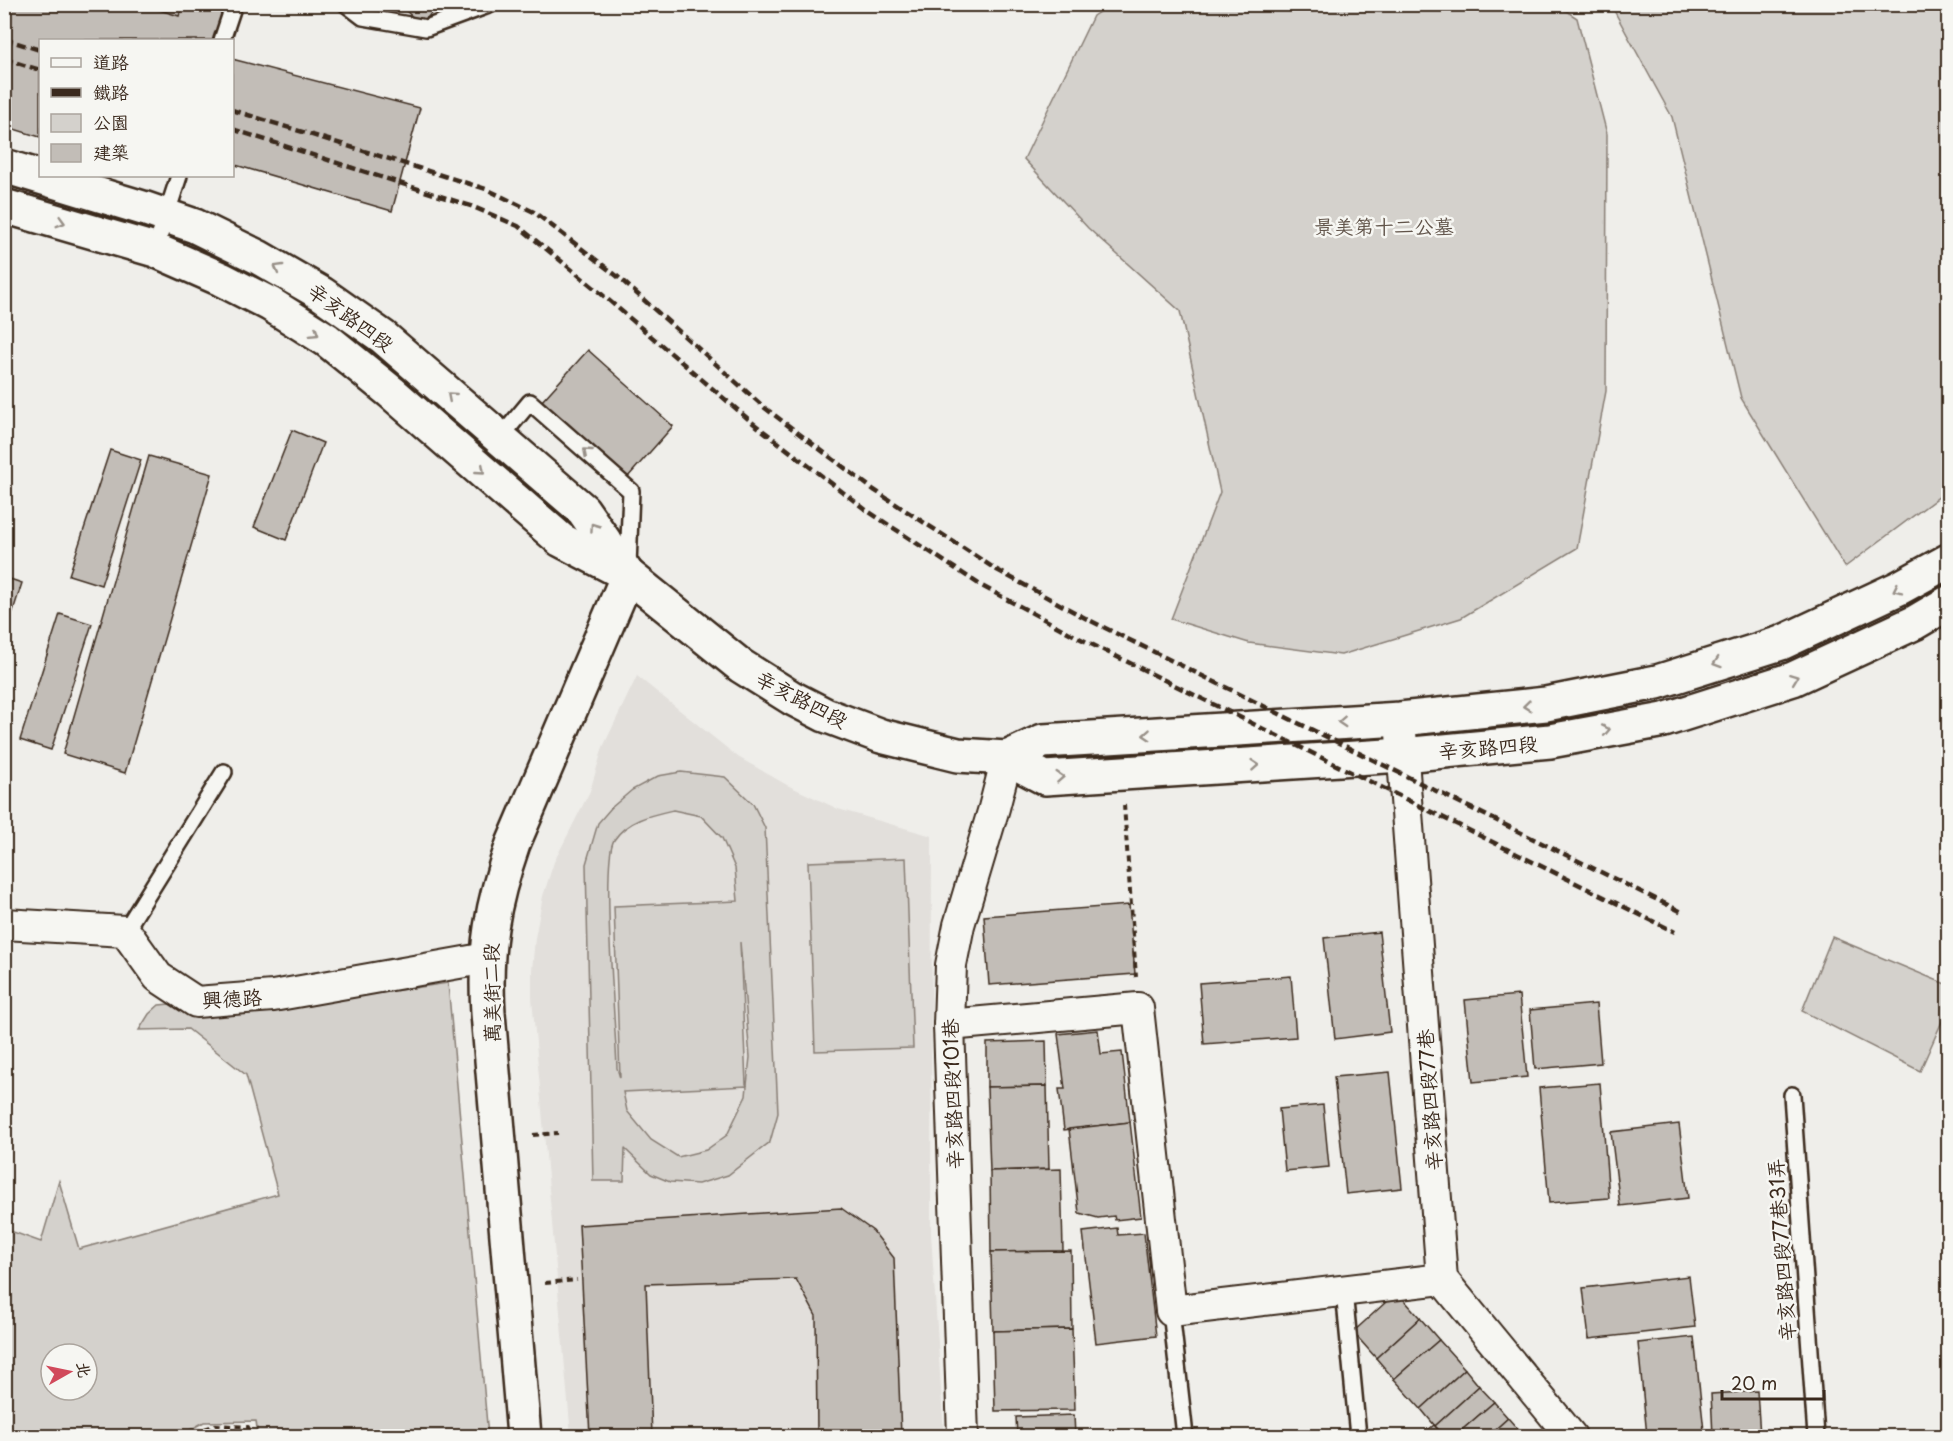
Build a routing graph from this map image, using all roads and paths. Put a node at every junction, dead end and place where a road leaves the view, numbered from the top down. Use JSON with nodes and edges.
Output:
{"nodes":[{"id":1,"x":234,"y":4,"type":"edge"},
{"id":2,"x":346,"y":4,"type":"edge"},
{"id":3,"x":491,"y":4,"type":"edge"},
{"id":4,"x":222,"y":39,"type":"edge"},
{"id":5,"x":4,"y":166,"type":"edge"},
{"id":6,"x":39,"y":177,"type":"edge"},
{"id":7,"x":40,"y":177,"type":"edge"},
{"id":8,"x":179,"y":177,"type":"edge"},
{"id":9,"x":4,"y":206,"type":"edge"},
{"id":10,"x":167,"y":216,"type":"junction"},
{"id":11,"x":155,"y":250,"type":"junction"},
{"id":12,"x":500,"y":438,"type":"junction"},
{"id":13,"x":1948,"y":561,"type":"edge"},
{"id":14,"x":628,"y":575,"type":"junction"},
{"id":15,"x":1948,"y":603,"type":"edge"},
{"id":16,"x":1400,"y":719,"type":"junction"},
{"id":17,"x":1402,"y":755,"type":"junction"},
{"id":18,"x":1006,"y":758,"type":"junction"},
{"id":19,"x":224,"y":772,"type":"dead end"},
{"id":20,"x":1124,"y":804,"type":"dead end"},
{"id":21,"x":4,"y":924,"type":"edge"},
{"id":22,"x":125,"y":931,"type":"junction"},
{"id":23,"x":487,"y":958,"type":"junction"},
{"id":24,"x":1138,"y":1008,"type":"junction"},
{"id":25,"x":949,"y":1025,"type":"junction"},
{"id":26,"x":1792,"y":1095,"type":"dead end"},
{"id":27,"x":1442,"y":1279,"type":"junction"},
{"id":28,"x":1344,"y":1291,"type":"junction"},
{"id":29,"x":1171,"y":1311,"type":"junction"},
{"id":30,"x":185,"y":1437,"type":"edge"},
{"id":31,"x":252,"y":1437,"type":"edge"},
{"id":32,"x":524,"y":1437,"type":"edge"},
{"id":33,"x":963,"y":1437,"type":"edge"},
{"id":34,"x":1185,"y":1437,"type":"edge"},
{"id":35,"x":1358,"y":1437,"type":"edge"},
{"id":36,"x":1571,"y":1437,"type":"edge"},
{"id":37,"x":1816,"y":1437,"type":"edge"}],
"edges":[{"from":1,"to":4,"type":"lane"},
{"from":2,"to":3,"type":"lane"},
{"from":5,"to":6,"type":"main road","name":"辛亥路四段"},
{"from":7,"to":10,"type":"main road","name":"辛亥路四段"},
{"from":8,"to":10,"type":"lane"},
{"from":9,"to":11,"type":"main road","name":"辛亥路四段","one_way":true},
{"from":10,"to":11,"type":"lane"},
{"from":12,"to":10,"type":"main road","name":"辛亥路四段","one_way":true},
{"from":11,"to":14,"type":"main road","name":"辛亥路四段","one_way":true},
{"from":14,"to":12,"type":"main road","name":"辛亥路四段","one_way":true},
{"from":14,"to":12,"type":"lane","one_way":true},
{"from":13,"to":16,"type":"main road","name":"辛亥路四段","one_way":true},
{"from":14,"to":18,"type":"main road","name":"辛亥路四段"},
{"from":14,"to":23,"type":"main road","name":"萬美街二段"},
{"from":17,"to":15,"type":"main road","name":"辛亥路四段","one_way":true},
{"from":16,"to":17,"type":"street","name":"辛亥路四段77巷"},
{"from":16,"to":18,"type":"main road","name":"辛亥路四段","one_way":true},
{"from":18,"to":17,"type":"main road","name":"辛亥路四段","one_way":true},
{"from":17,"to":27,"type":"street","name":"辛亥路四段77巷"},
{"from":18,"to":25,"type":"street","name":"辛亥路四段101巷"},
{"from":19,"to":22,"type":"lane"},
{"from":20,"to":24,"type":"path"},
{"from":21,"to":22,"type":"street"},
{"from":22,"to":23,"type":"street","name":"興德路"},
{"from":23,"to":32,"type":"main road","name":"萬美街二段"},
{"from":24,"to":25,"type":"street"},
{"from":24,"to":29,"type":"street"},
{"from":25,"to":33,"type":"street","name":"辛亥路四段101巷"},
{"from":26,"to":37,"type":"lane","name":"辛亥路四段77巷31弄"},
{"from":27,"to":28,"type":"street"},
{"from":27,"to":36,"type":"street"},
{"from":28,"to":29,"type":"street"},
{"from":28,"to":35,"type":"lane"},
{"from":29,"to":34,"type":"lane"},
{"from":30,"to":31,"type":"path"}]}
